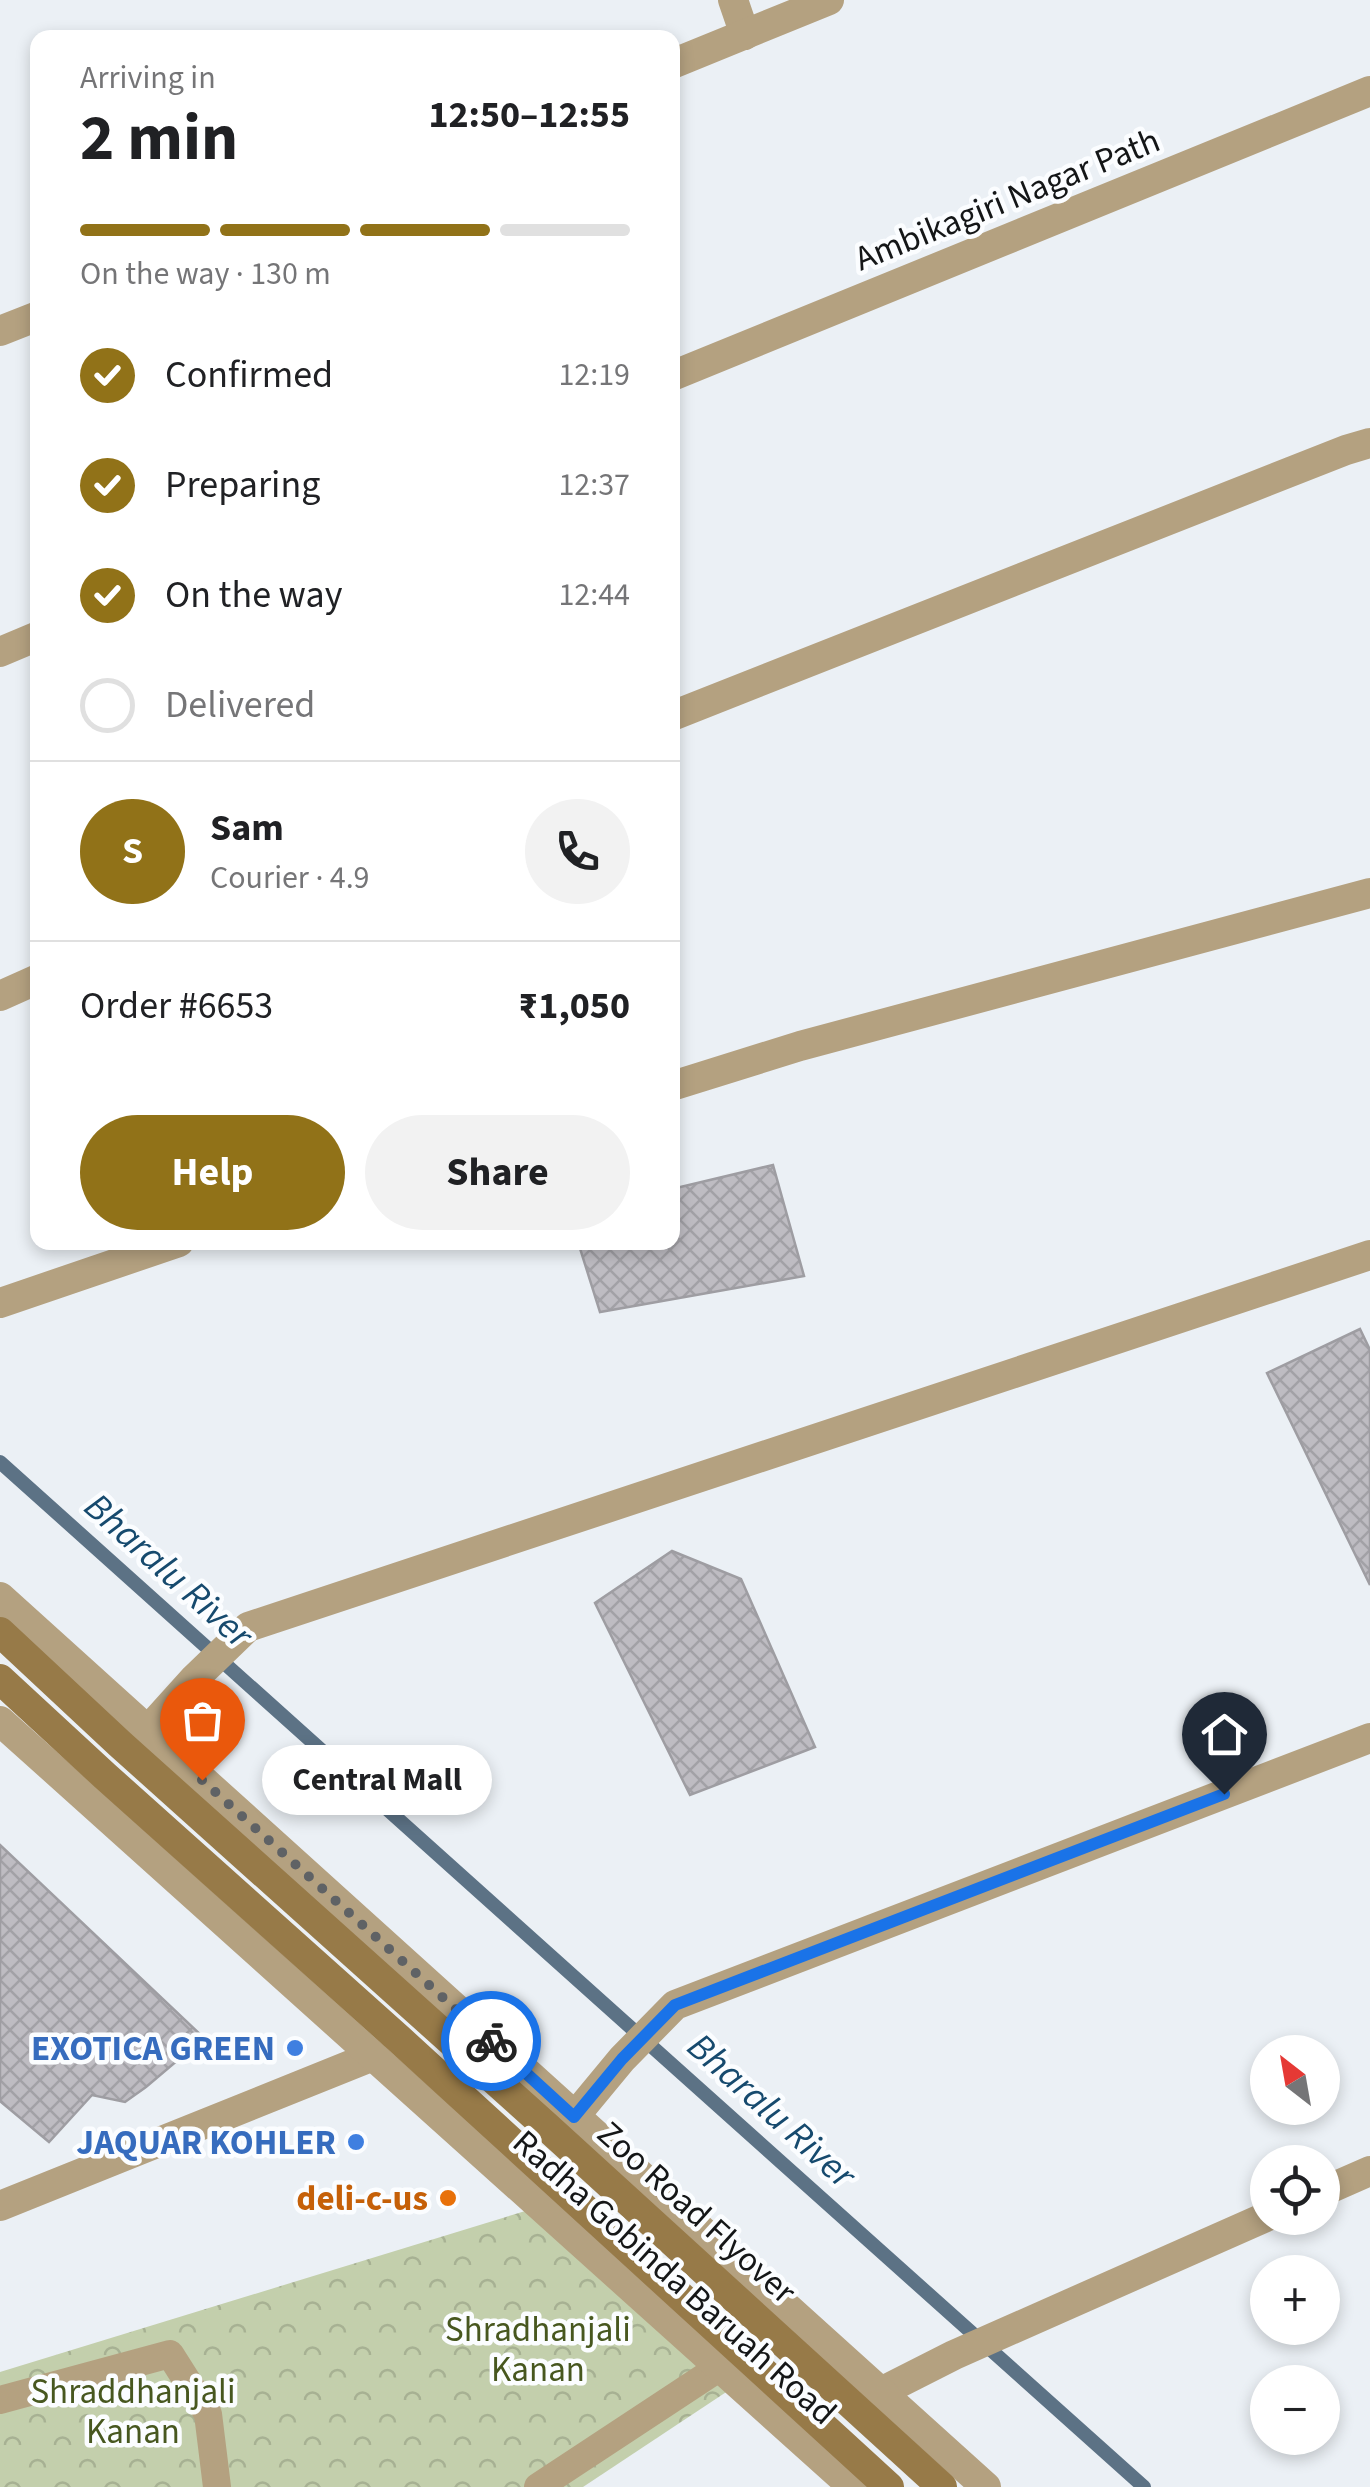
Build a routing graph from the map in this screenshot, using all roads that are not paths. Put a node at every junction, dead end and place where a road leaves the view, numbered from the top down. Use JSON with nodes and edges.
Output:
{"nodes":[{"id":1,"x":732,"y":0,"type":"edge"},
{"id":2,"x":829,"y":0,"type":"edge"},
{"id":3,"x":745,"y":35,"type":"junction"},
{"id":4,"x":680,"y":61,"type":"edge"},
{"id":5,"x":1370,"y":91,"type":"edge"},
{"id":6,"x":30,"y":319,"type":"edge"},
{"id":7,"x":0,"y":331,"type":"edge"},
{"id":8,"x":680,"y":373,"type":"edge"},
{"id":9,"x":1370,"y":443,"type":"edge"},
{"id":10,"x":30,"y":639,"type":"edge"},
{"id":11,"x":0,"y":652,"type":"edge"},
{"id":12,"x":680,"y":713,"type":"edge"},
{"id":13,"x":1370,"y":893,"type":"edge"},
{"id":14,"x":30,"y":983,"type":"edge"},
{"id":15,"x":0,"y":996,"type":"edge"},
{"id":16,"x":680,"y":1084,"type":"edge"},
{"id":17,"x":156,"y":1250,"type":"edge"},
{"id":18,"x":1370,"y":1255,"type":"edge"},
{"id":19,"x":0,"y":1303,"type":"edge"},
{"id":20,"x":0,"y":1596,"type":"edge"},
{"id":21,"x":0,"y":1632,"type":"edge"},
{"id":22,"x":0,"y":1678,"type":"edge"},
{"id":23,"x":0,"y":1721,"type":"edge"},
{"id":24,"x":148,"y":1730,"type":"junction"},
{"id":25,"x":1370,"y":1738,"type":"edge"},
{"id":26,"x":373,"y":2056,"type":"junction"},
{"id":27,"x":574,"y":2117,"type":"junction"},
{"id":28,"x":1370,"y":2170,"type":"edge"},
{"id":29,"x":1340,"y":2184,"type":"edge"},
{"id":30,"x":0,"y":2206,"type":"edge"},
{"id":31,"x":1250,"y":2224,"type":"edge"},
{"id":32,"x":720,"y":2367,"type":"junction"},
{"id":33,"x":880,"y":2392,"type":"junction"},
{"id":34,"x":0,"y":2400,"type":"edge"},
{"id":35,"x":217,"y":2487,"type":"edge"},
{"id":36,"x":538,"y":2487,"type":"edge"},
{"id":37,"x":854,"y":2487,"type":"edge"},
{"id":38,"x":889,"y":2487,"type":"edge"},
{"id":39,"x":942,"y":2487,"type":"edge"},
{"id":40,"x":986,"y":2487,"type":"edge"}],
"edges":[{"from":1,"to":3,"type":"street"},
{"from":2,"to":3,"type":"street"},
{"from":3,"to":4,"type":"street"},
{"from":5,"to":8,"type":"street","name":"Ambikagiri Nagar Path"},
{"from":6,"to":7,"type":"street"},
{"from":9,"to":12,"type":"street"},
{"from":10,"to":11,"type":"street"},
{"from":13,"to":16,"type":"street"},
{"from":14,"to":15,"type":"street"},
{"from":17,"to":19,"type":"street"},
{"from":18,"to":24,"type":"street"},
{"from":20,"to":24,"type":"street","name":"Radha Gobinda Baruah Road"},
{"from":21,"to":39,"type":"main road","name":"Zoo Road Flyover"},
{"from":22,"to":38,"type":"main road","name":"Zoo Road Flyover"},
{"from":23,"to":26,"type":"street","name":"Radha Gobinda Baruah Road"},
{"from":24,"to":27,"type":"street","name":"Radha Gobinda Baruah Road"},
{"from":25,"to":27,"type":"street"},
{"from":26,"to":30,"type":"street"},
{"from":26,"to":32,"type":"street","name":"Radha Gobinda Baruah Road"},
{"from":27,"to":33,"type":"street","name":"Radha Gobinda Baruah Road"},
{"from":28,"to":29,"type":"street"},
{"from":31,"to":33,"type":"street"},
{"from":32,"to":36,"type":"street"},
{"from":32,"to":37,"type":"street","name":"Radha Gobinda Baruah Road"},
{"from":33,"to":40,"type":"street","name":"Radha Gobinda Baruah Road"},
{"from":34,"to":35,"type":"street"}]}
